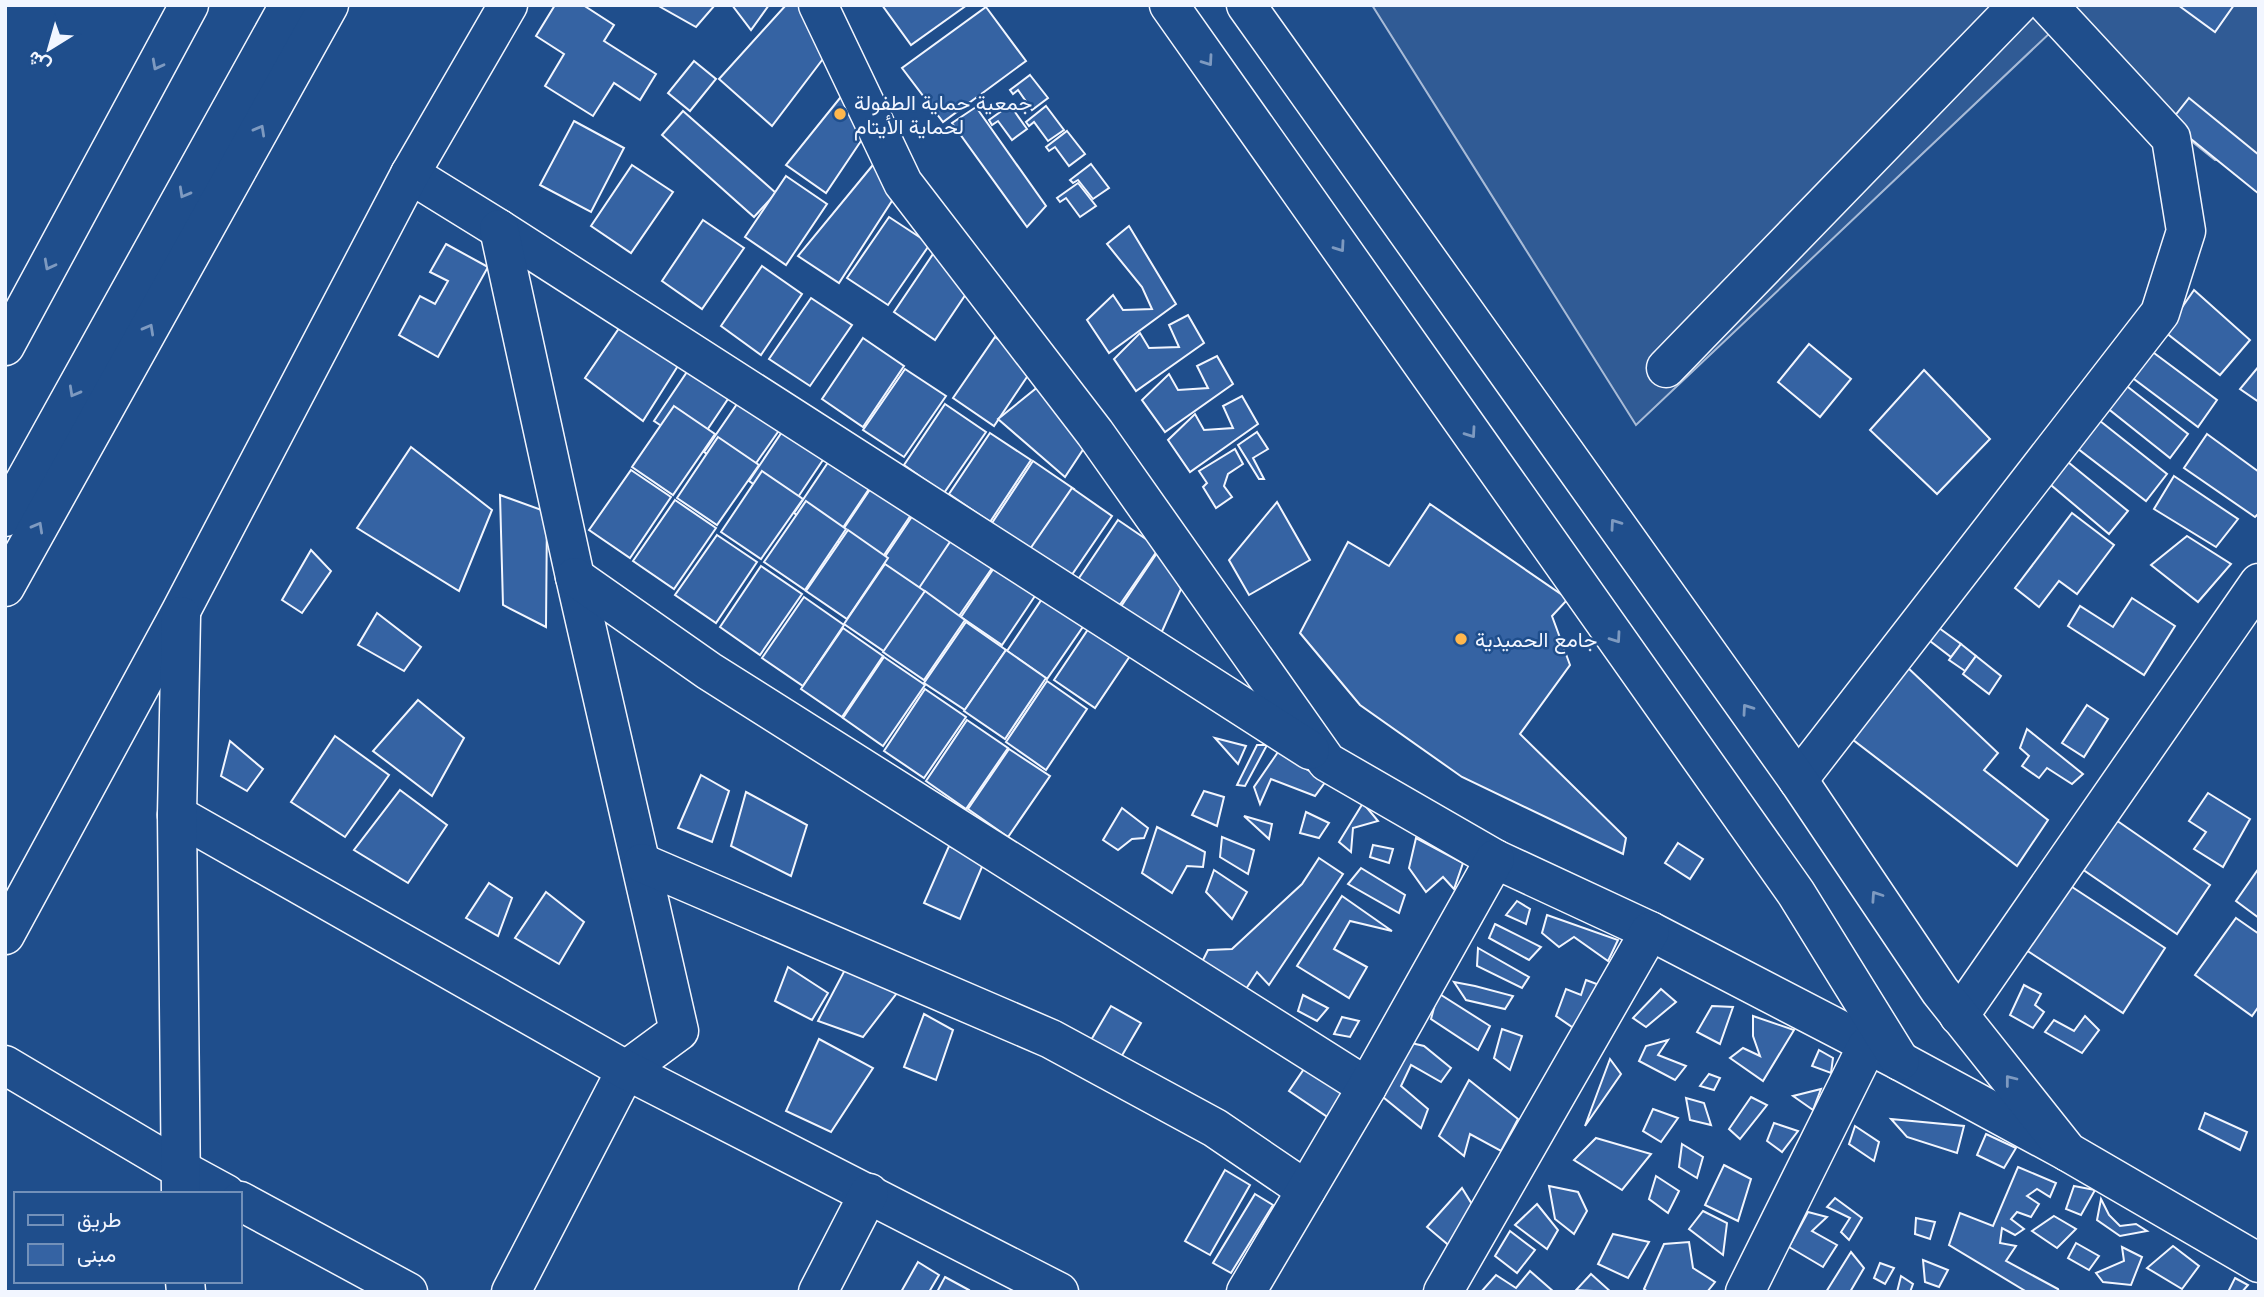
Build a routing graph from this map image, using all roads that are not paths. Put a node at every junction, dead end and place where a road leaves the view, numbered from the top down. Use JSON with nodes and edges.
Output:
{"nodes":[{"id":1,"x":189,"y":5,"type":"edge"},
{"id":2,"x":289,"y":5,"type":"edge"},
{"id":3,"x":329,"y":5,"type":"edge"},
{"id":4,"x":508,"y":5,"type":"edge"},
{"id":5,"x":818,"y":5,"type":"edge"},
{"id":6,"x":1169,"y":5,"type":"edge"},
{"id":7,"x":1246,"y":5,"type":"edge"},
{"id":8,"x":2018,"y":5,"type":"edge"},
{"id":9,"x":2048,"y":5,"type":"edge"},
{"id":10,"x":410,"y":174,"type":"junction"},
{"id":11,"x":499,"y":229,"type":"junction"},
{"id":12,"x":5,"y":346,"type":"edge"},
{"id":13,"x":1666,"y":368,"type":"dead end"},
{"id":14,"x":5,"y":517,"type":"edge"},
{"id":15,"x":575,"y":577,"type":"junction"},
{"id":16,"x":2259,"y":583,"type":"edge"},
{"id":17,"x":5,"y":587,"type":"edge"},
{"id":18,"x":181,"y":611,"type":"junction"},
{"id":19,"x":1327,"y":762,"type":"junction"},
{"id":20,"x":1798,"y":780,"type":"junction"},
{"id":21,"x":177,"y":815,"type":"junction"},
{"id":22,"x":1494,"y":859,"type":"junction"},
{"id":23,"x":642,"y":863,"type":"junction"},
{"id":24,"x":1650,"y":931,"type":"junction"},
{"id":25,"x":5,"y":935,"type":"edge"},
{"id":26,"x":1959,"y":1016,"type":"junction"},
{"id":27,"x":1883,"y":1053,"type":"junction"},
{"id":28,"x":5,"y":1065,"type":"edge"},
{"id":29,"x":626,"y":1070,"type":"junction"},
{"id":30,"x":1367,"y":1087,"type":"junction"},
{"id":31,"x":2068,"y":1152,"type":"junction"},
{"id":32,"x":180,"y":1181,"type":"edge"},
{"id":33,"x":1306,"y":1190,"type":"junction"},
{"id":34,"x":219,"y":1192,"type":"edge"},
{"id":35,"x":869,"y":1193,"type":"junction"},
{"id":36,"x":242,"y":1202,"type":"edge"},
{"id":37,"x":2259,"y":1263,"type":"edge"},
{"id":38,"x":1008,"y":1280,"type":"edge"},
{"id":39,"x":408,"y":1292,"type":"edge"},
{"id":40,"x":511,"y":1292,"type":"edge"},
{"id":41,"x":818,"y":1292,"type":"edge"},
{"id":42,"x":1059,"y":1292,"type":"edge"},
{"id":43,"x":1246,"y":1292,"type":"edge"},
{"id":44,"x":1443,"y":1292,"type":"edge"},
{"id":45,"x":1745,"y":1292,"type":"edge"}],
"edges":[{"from":1,"to":12,"type":"street","one_way":true},
{"from":2,"to":14,"type":"street","one_way":true},
{"from":17,"to":3,"type":"street","one_way":true},
{"from":4,"to":10,"type":"street"},
{"from":5,"to":19,"type":"street"},
{"from":6,"to":27,"type":"street","one_way":true},
{"from":20,"to":7,"type":"street","one_way":true},
{"from":8,"to":13,"type":"street"},
{"from":9,"to":20,"type":"street"},
{"from":10,"to":11,"type":"street"},
{"from":10,"to":18,"type":"street"},
{"from":11,"to":15,"type":"street"},
{"from":11,"to":19,"type":"street"},
{"from":15,"to":23,"type":"street"},
{"from":15,"to":30,"type":"street"},
{"from":16,"to":26,"type":"street"},
{"from":18,"to":21,"type":"street"},
{"from":18,"to":25,"type":"street"},
{"from":19,"to":22,"type":"street"},
{"from":26,"to":20,"type":"street","one_way":true},
{"from":21,"to":29,"type":"street"},
{"from":21,"to":32,"type":"street"},
{"from":22,"to":24,"type":"street"},
{"from":22,"to":30,"type":"street"},
{"from":23,"to":29,"type":"street"},
{"from":23,"to":33,"type":"street"},
{"from":24,"to":27,"type":"street"},
{"from":24,"to":44,"type":"street"},
{"from":31,"to":26,"type":"street","one_way":true},
{"from":27,"to":31,"type":"street"},
{"from":27,"to":45,"type":"street"},
{"from":28,"to":32,"type":"street"},
{"from":29,"to":35,"type":"street"},
{"from":29,"to":40,"type":"street"},
{"from":30,"to":33,"type":"street"},
{"from":31,"to":37,"type":"street"},
{"from":32,"to":34,"type":"street"},
{"from":33,"to":43,"type":"street"},
{"from":35,"to":38,"type":"street"},
{"from":35,"to":41,"type":"street"},
{"from":36,"to":39,"type":"street"},
{"from":38,"to":42,"type":"street"}]}
